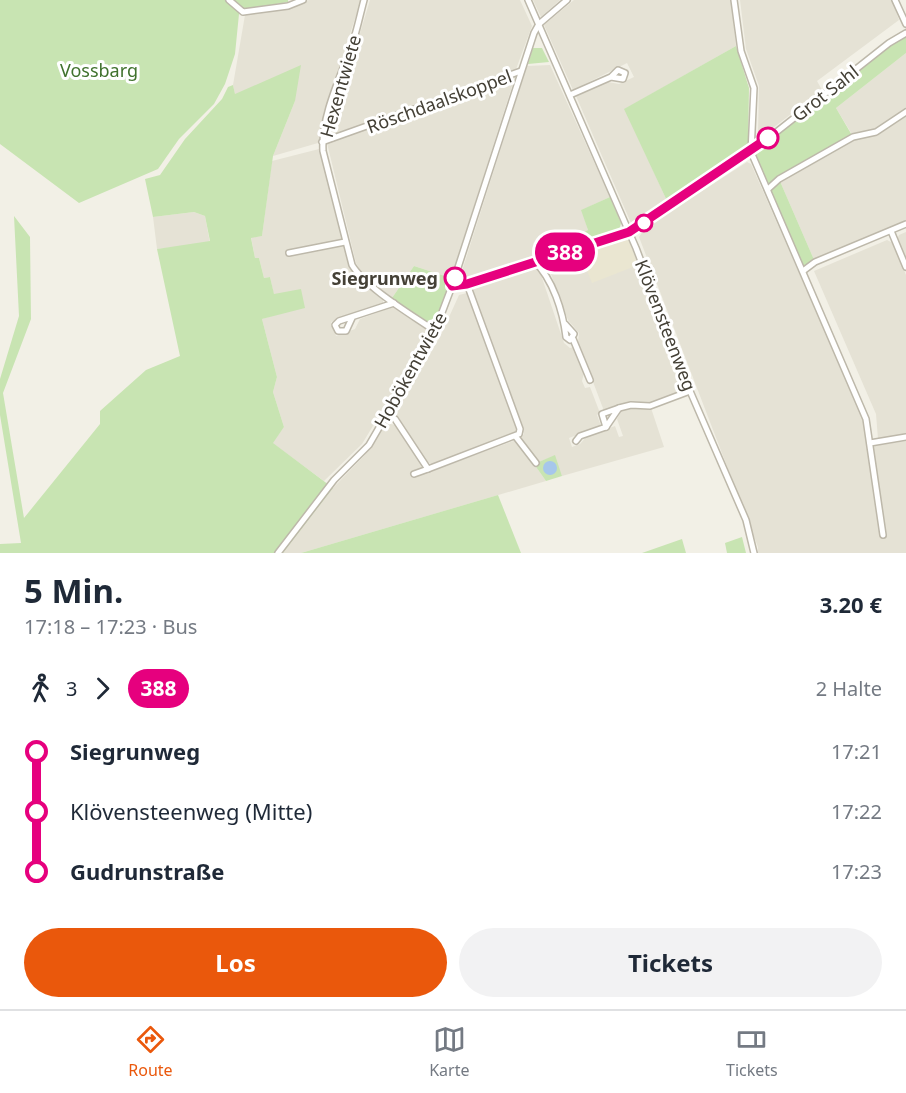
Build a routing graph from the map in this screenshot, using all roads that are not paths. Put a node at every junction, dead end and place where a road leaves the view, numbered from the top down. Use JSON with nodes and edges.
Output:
{"nodes":[{"id":1,"x":229,"y":0,"type":"edge"},
{"id":2,"x":303,"y":0,"type":"edge"},
{"id":3,"x":364,"y":0,"type":"edge"},
{"id":4,"x":528,"y":0,"type":"edge"},
{"id":5,"x":567,"y":0,"type":"edge"},
{"id":6,"x":734,"y":0,"type":"edge"},
{"id":7,"x":895,"y":0,"type":"edge"},
{"id":8,"x":539,"y":24,"type":"junction"},
{"id":9,"x":906,"y":24,"type":"edge"},
{"id":10,"x":906,"y":33,"type":"edge"},
{"id":11,"x":546,"y":40,"type":"junction"},
{"id":12,"x":532,"y":41,"type":"junction"},
{"id":13,"x":521,"y":71,"type":"junction"},
{"id":14,"x":611,"y":77,"type":"dead end"},
{"id":15,"x":570,"y":95,"type":"junction"},
{"id":16,"x":906,"y":112,"type":"edge"},
{"id":17,"x":322,"y":142,"type":"junction"},
{"id":18,"x":751,"y":152,"type":"junction"},
{"id":19,"x":768,"y":189,"type":"junction"},
{"id":20,"x":906,"y":224,"type":"edge"},
{"id":21,"x":891,"y":231,"type":"junction"},
{"id":22,"x":629,"y":232,"type":"junction"},
{"id":23,"x":345,"y":242,"type":"junction"},
{"id":24,"x":289,"y":253,"type":"dead end"},
{"id":25,"x":547,"y":258,"type":"junction"},
{"id":26,"x":534,"y":261,"type":"junction"},
{"id":27,"x":906,"y":267,"type":"edge"},
{"id":28,"x":544,"y":270,"type":"junction"},
{"id":29,"x":803,"y":272,"type":"junction"},
{"id":30,"x":467,"y":284,"type":"junction"},
{"id":31,"x":452,"y":286,"type":"junction"},
{"id":32,"x":394,"y":303,"type":"junction"},
{"id":33,"x":352,"y":318,"type":"dead end"},
{"id":34,"x":435,"y":331,"type":"junction"},
{"id":35,"x":590,"y":380,"type":"dead end"},
{"id":36,"x":690,"y":391,"type":"junction"},
{"id":37,"x":619,"y":408,"type":"junction"},
{"id":38,"x":387,"y":414,"type":"junction"},
{"id":39,"x":606,"y":427,"type":"junction"},
{"id":40,"x":516,"y":437,"type":"junction"},
{"id":41,"x":906,"y":437,"type":"edge"},
{"id":42,"x":576,"y":441,"type":"dead end"},
{"id":43,"x":870,"y":443,"type":"junction"},
{"id":44,"x":536,"y":463,"type":"dead end"},
{"id":45,"x":428,"y":469,"type":"junction"},
{"id":46,"x":414,"y":474,"type":"dead end"},
{"id":47,"x":883,"y":535,"type":"dead end"},
{"id":48,"x":278,"y":553,"type":"edge"},
{"id":49,"x":754,"y":553,"type":"edge"}],
"edges":[{"from":1,"to":2,"type":"street"},
{"from":3,"to":17,"type":"street","name":"Hexentwiete"},
{"from":4,"to":8,"type":"street","name":"Klövensteenweg"},
{"from":5,"to":8,"type":"street"},
{"from":6,"to":18,"type":"street"},
{"from":7,"to":9,"type":"street"},
{"from":8,"to":11,"type":"street","name":"Klövensteenweg"},
{"from":8,"to":12,"type":"street","name":"Hobökentwiete"},
{"from":10,"to":18,"type":"street","name":"Grot Sahl"},
{"from":11,"to":12,"type":"street"},
{"from":11,"to":15,"type":"street","name":"Klövensteenweg"},
{"from":12,"to":13,"type":"street","name":"Hobökentwiete"},
{"from":13,"to":17,"type":"street","name":"Röschdaalskoppel"},
{"from":13,"to":31,"type":"street","name":"Hobökentwiete"},
{"from":14,"to":15,"type":"street"},
{"from":15,"to":22,"type":"street","name":"Klövensteenweg"},
{"from":16,"to":19,"type":"street"},
{"from":17,"to":23,"type":"street","name":"Hexentwiete"},
{"from":18,"to":19,"type":"street"},
{"from":18,"to":22,"type":"street","name":"Grot Sahl"},
{"from":19,"to":29,"type":"street"},
{"from":20,"to":21,"type":"street"},
{"from":21,"to":27,"type":"street"},
{"from":21,"to":29,"type":"street"},
{"from":22,"to":25,"type":"street","name":"Grot Sahl"},
{"from":22,"to":36,"type":"street","name":"Klövensteenweg"},
{"from":23,"to":24,"type":"street"},
{"from":23,"to":32,"type":"street","name":"Hexentwiete"},
{"from":25,"to":26,"type":"street","name":"Grot Sahl"},
{"from":25,"to":28,"type":"street"},
{"from":26,"to":28,"type":"street"},
{"from":26,"to":30,"type":"street","name":"Grot Sahl"},
{"from":28,"to":35,"type":"street"},
{"from":29,"to":43,"type":"street"},
{"from":30,"to":31,"type":"street","name":"Grot Sahl"},
{"from":30,"to":40,"type":"street"},
{"from":31,"to":34,"type":"street","name":"Hobökentwiete"},
{"from":32,"to":33,"type":"street"},
{"from":32,"to":34,"type":"street","name":"Hexentwiete"},
{"from":34,"to":38,"type":"street","name":"Hobökentwiete"},
{"from":36,"to":37,"type":"street"},
{"from":36,"to":49,"type":"street","name":"Klövensteenweg"},
{"from":37,"to":39,"type":"street"},
{"from":37,"to":39,"type":"street"},
{"from":38,"to":45,"type":"street"},
{"from":38,"to":48,"type":"street","name":"Hobökentwiete"},
{"from":39,"to":42,"type":"street"},
{"from":40,"to":44,"type":"street"},
{"from":40,"to":45,"type":"street"},
{"from":41,"to":43,"type":"street"},
{"from":43,"to":47,"type":"street"},
{"from":45,"to":46,"type":"street"}]}
